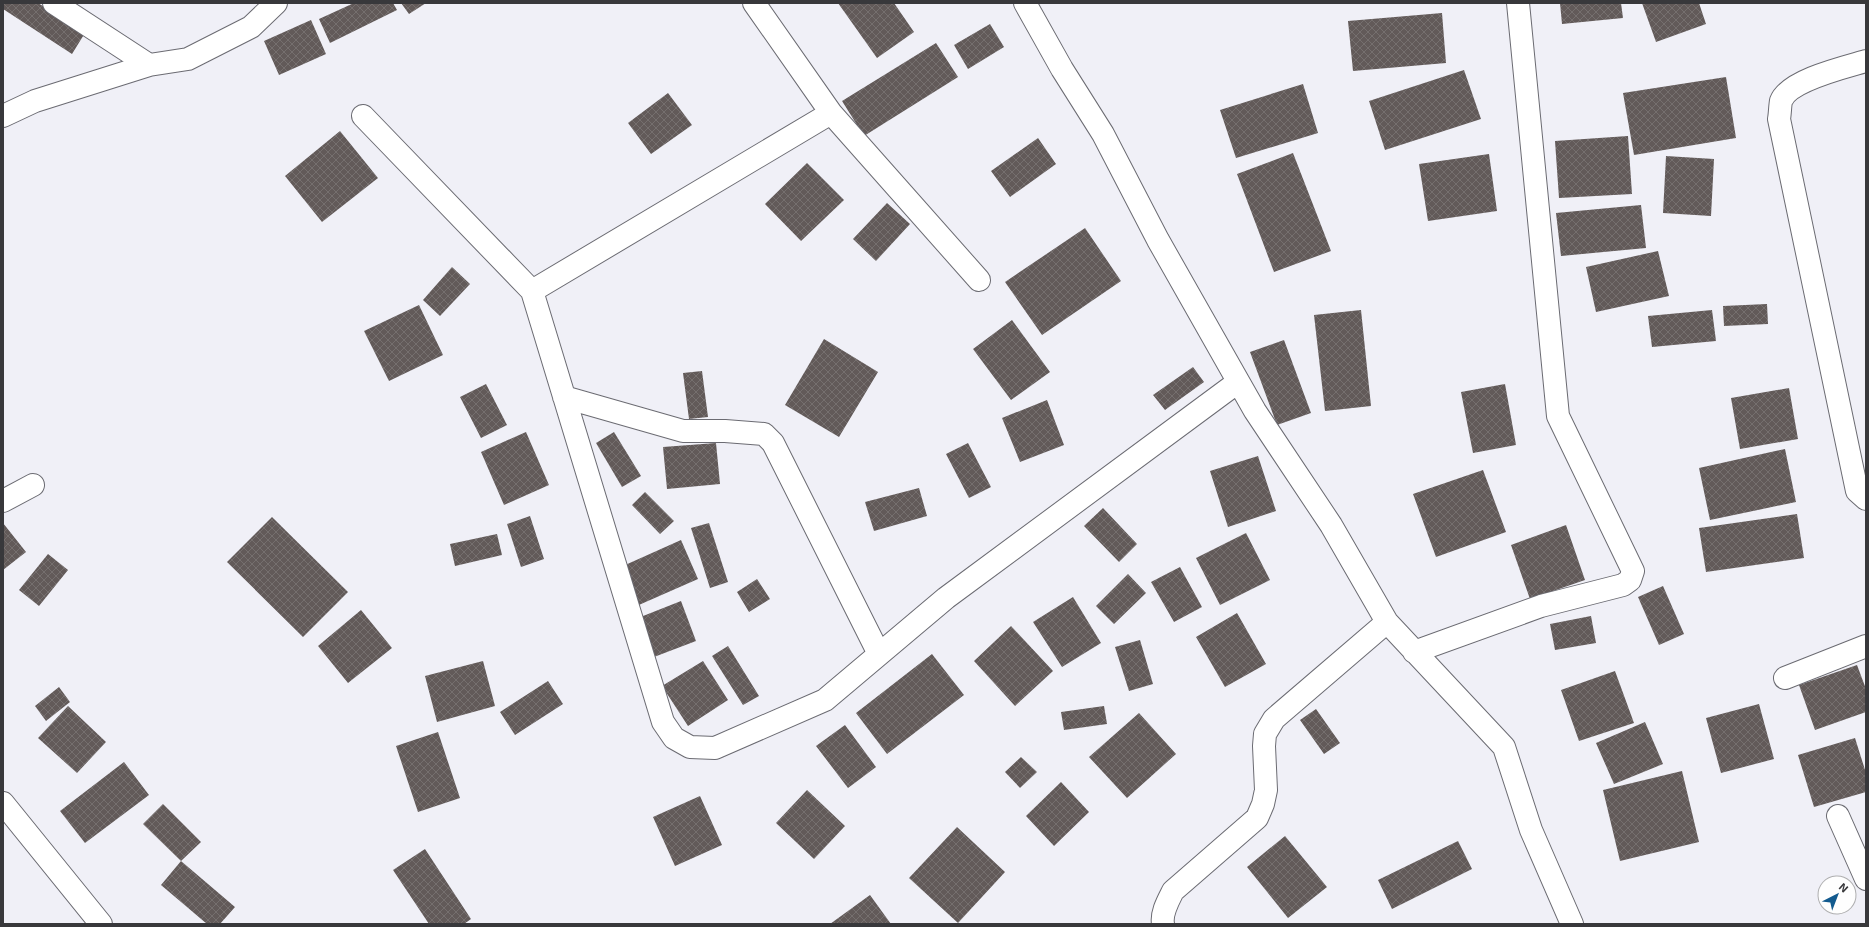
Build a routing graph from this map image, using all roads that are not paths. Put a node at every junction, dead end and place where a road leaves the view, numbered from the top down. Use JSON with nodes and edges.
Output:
{"nodes":[{"id":1,"x":54,"y":3,"type":"edge"},
{"id":2,"x":276,"y":3,"type":"edge"},
{"id":3,"x":754,"y":3,"type":"edge"},
{"id":4,"x":1025,"y":3,"type":"edge"},
{"id":5,"x":1518,"y":3,"type":"edge"},
{"id":6,"x":1866,"y":61,"type":"edge"},
{"id":7,"x":149,"y":65,"type":"junction"},
{"id":8,"x":831,"y":113,"type":"junction"},
{"id":9,"x":3,"y":116,"type":"edge"},
{"id":10,"x":363,"y":116,"type":"dead end"},
{"id":11,"x":979,"y":280,"type":"dead end"},
{"id":12,"x":532,"y":291,"type":"junction"},
{"id":13,"x":1238,"y":382,"type":"junction"},
{"id":14,"x":564,"y":397,"type":"junction"},
{"id":15,"x":34,"y":485,"type":"dead end"},
{"id":16,"x":1866,"y":498,"type":"edge"},
{"id":17,"x":3,"y":500,"type":"edge"},
{"id":18,"x":1387,"y":622,"type":"junction"},
{"id":19,"x":1866,"y":646,"type":"edge"},
{"id":20,"x":1414,"y":652,"type":"junction"},
{"id":21,"x":879,"y":654,"type":"junction"},
{"id":22,"x":1785,"y":678,"type":"dead end"},
{"id":23,"x":3,"y":803,"type":"edge"},
{"id":24,"x":1838,"y":816,"type":"dead end"},
{"id":25,"x":1866,"y":879,"type":"edge"},
{"id":26,"x":101,"y":924,"type":"edge"},
{"id":27,"x":1163,"y":924,"type":"edge"},
{"id":28,"x":1572,"y":924,"type":"edge"}],
"edges":[{"from":1,"to":7,"type":"street"},
{"from":2,"to":7,"type":"street"},
{"from":3,"to":8,"type":"street"},
{"from":4,"to":13,"type":"street"},
{"from":5,"to":20,"type":"street"},
{"from":6,"to":16,"type":"street"},
{"from":7,"to":9,"type":"street"},
{"from":8,"to":11,"type":"street"},
{"from":8,"to":12,"type":"street"},
{"from":10,"to":12,"type":"street"},
{"from":12,"to":14,"type":"street"},
{"from":13,"to":18,"type":"street"},
{"from":13,"to":21,"type":"street"},
{"from":14,"to":21,"type":"street"},
{"from":14,"to":21,"type":"street"},
{"from":15,"to":17,"type":"street"},
{"from":18,"to":20,"type":"street"},
{"from":18,"to":27,"type":"street"},
{"from":19,"to":22,"type":"street"},
{"from":20,"to":28,"type":"street"},
{"from":23,"to":26,"type":"street"},
{"from":24,"to":25,"type":"street"}]}
